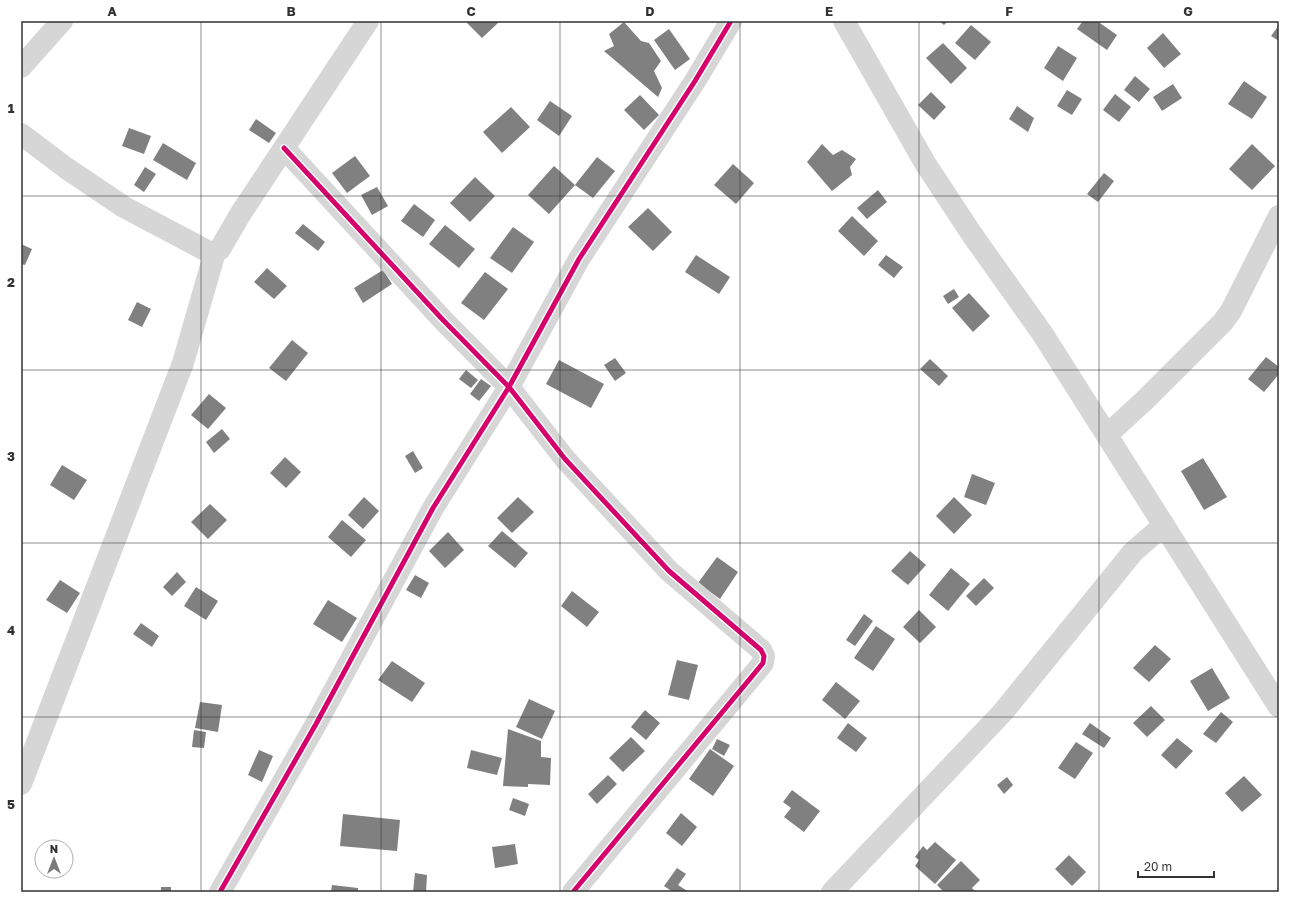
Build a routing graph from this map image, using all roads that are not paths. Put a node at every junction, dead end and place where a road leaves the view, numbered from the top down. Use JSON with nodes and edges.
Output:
{"nodes":[{"id":1,"x":62,"y":21,"type":"edge"},
{"id":2,"x":368,"y":21,"type":"edge"},
{"id":3,"x":731,"y":21,"type":"edge"},
{"id":4,"x":847,"y":23,"type":"edge"},
{"id":5,"x":21,"y":67,"type":"edge"},
{"id":6,"x":21,"y":134,"type":"edge"},
{"id":7,"x":284,"y":148,"type":"junction"},
{"id":8,"x":1279,"y":216,"type":"edge"},
{"id":9,"x":215,"y":252,"type":"junction"},
{"id":10,"x":509,"y":387,"type":"junction"},
{"id":11,"x":1107,"y":435,"type":"junction"},
{"id":12,"x":1164,"y":525,"type":"junction"},
{"id":13,"x":1279,"y":707,"type":"edge"},
{"id":14,"x":21,"y":784,"type":"edge"},
{"id":15,"x":220,"y":892,"type":"edge"},
{"id":16,"x":573,"y":892,"type":"edge"},
{"id":17,"x":832,"y":892,"type":"edge"}],
"edges":[{"from":1,"to":5,"type":"street"},
{"from":2,"to":7,"type":"street"},
{"from":3,"to":10,"type":"street"},
{"from":4,"to":11,"type":"street"},
{"from":6,"to":9,"type":"street"},
{"from":7,"to":9,"type":"street"},
{"from":7,"to":10,"type":"street"},
{"from":8,"to":11,"type":"street"},
{"from":9,"to":14,"type":"street"},
{"from":10,"to":15,"type":"street"},
{"from":10,"to":16,"type":"street"},
{"from":11,"to":12,"type":"street"},
{"from":12,"to":13,"type":"street"},
{"from":12,"to":17,"type":"street"}]}
